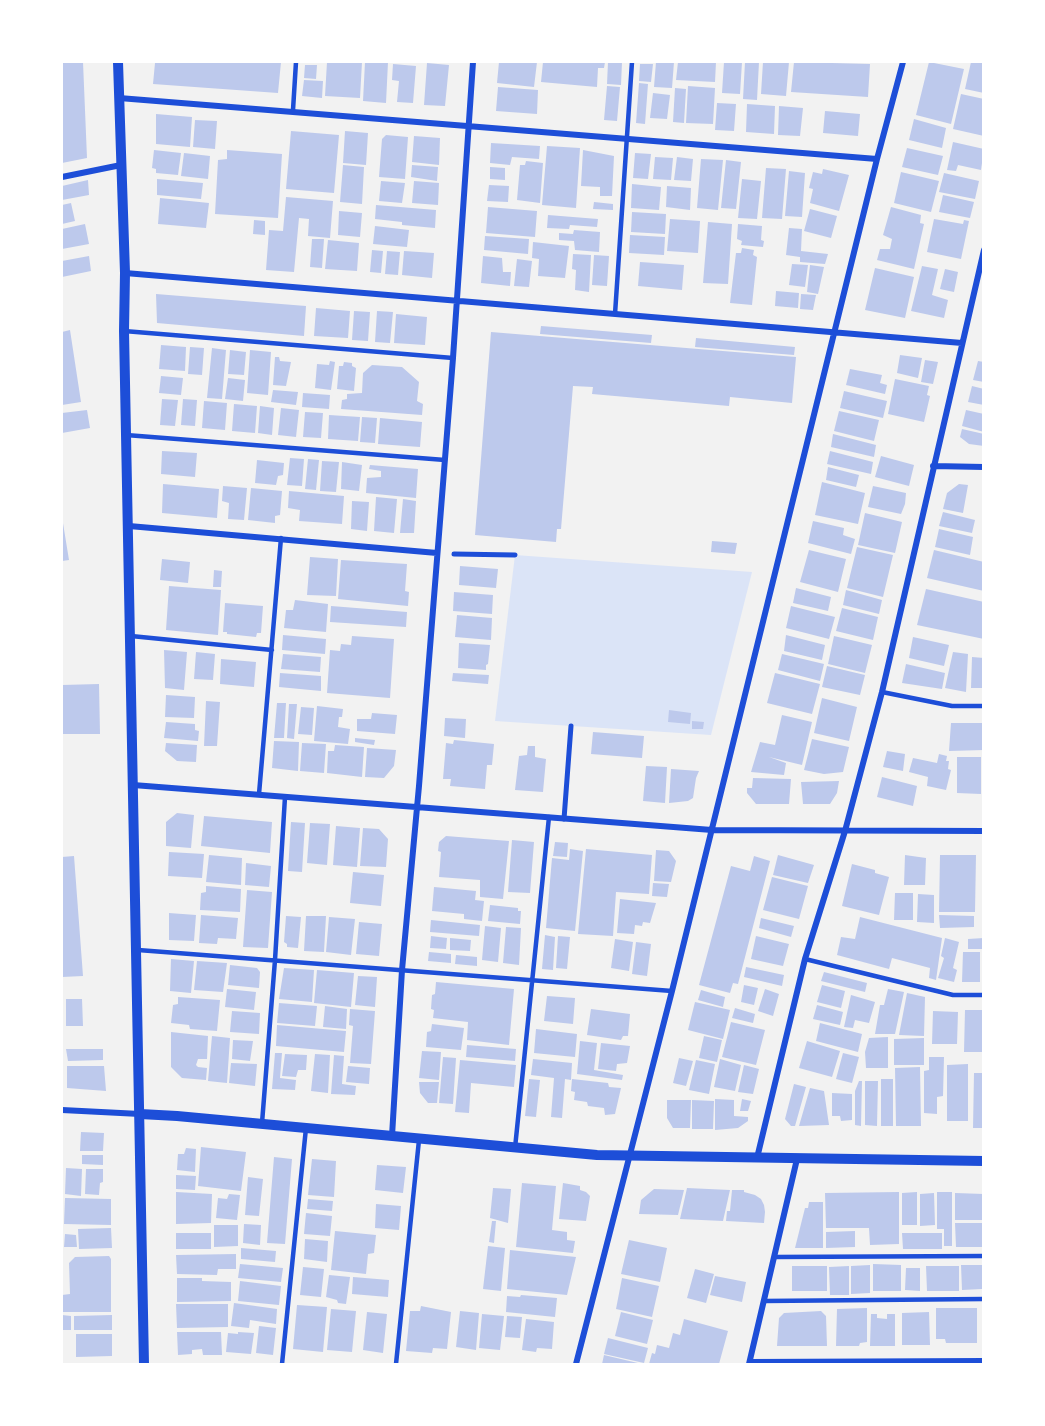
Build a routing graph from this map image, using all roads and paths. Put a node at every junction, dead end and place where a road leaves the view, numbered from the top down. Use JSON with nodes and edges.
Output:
{"nodes":[{"id":1,"x":118,"y":62,"type":"edge"},
{"id":2,"x":296,"y":62,"type":"edge"},
{"id":3,"x":473,"y":62,"type":"edge"},
{"id":4,"x":632,"y":62,"type":"edge"},
{"id":5,"x":903,"y":62,"type":"edge"},
{"id":6,"x":119,"y":98,"type":"junction"},
{"id":7,"x":293,"y":110,"type":"junction"},
{"id":8,"x":469,"y":125,"type":"junction"},
{"id":9,"x":627,"y":138,"type":"junction"},
{"id":10,"x":877,"y":159,"type":"junction"},
{"id":11,"x":121,"y":165,"type":"junction"},
{"id":12,"x":62,"y":177,"type":"edge"},
{"id":13,"x":984,"y":250,"type":"edge"},
{"id":14,"x":125,"y":273,"type":"junction"},
{"id":15,"x":456,"y":301,"type":"junction"},
{"id":16,"x":615,"y":314,"type":"junction"},
{"id":17,"x":124,"y":331,"type":"junction"},
{"id":18,"x":835,"y":333,"type":"junction"},
{"id":19,"x":962,"y":343,"type":"junction"},
{"id":20,"x":453,"y":358,"type":"junction"},
{"id":21,"x":126,"y":435,"type":"junction"},
{"id":22,"x":445,"y":460,"type":"junction"},
{"id":23,"x":933,"y":466,"type":"junction"},
{"id":24,"x":984,"y":467,"type":"edge"},
{"id":25,"x":129,"y":526,"type":"junction"},
{"id":26,"x":281,"y":538,"type":"junction"},
{"id":27,"x":437,"y":553,"type":"junction"},
{"id":28,"x":454,"y":554,"type":"dead end"},
{"id":29,"x":515,"y":555,"type":"dead end"},
{"id":30,"x":131,"y":636,"type":"junction"},
{"id":31,"x":272,"y":650,"type":"junction"},
{"id":32,"x":882,"y":692,"type":"junction"},
{"id":33,"x":984,"y":706,"type":"edge"},
{"id":34,"x":572,"y":726,"type":"dead end"},
{"id":35,"x":133,"y":785,"type":"junction"},
{"id":36,"x":259,"y":794,"type":"junction"},
{"id":37,"x":285,"y":797,"type":"junction"},
{"id":38,"x":417,"y":807,"type":"junction"},
{"id":39,"x":549,"y":817,"type":"junction"},
{"id":40,"x":564,"y":819,"type":"junction"},
{"id":41,"x":712,"y":830,"type":"junction"},
{"id":42,"x":845,"y":831,"type":"junction"},
{"id":43,"x":984,"y":831,"type":"edge"},
{"id":44,"x":138,"y":950,"type":"junction"},
{"id":45,"x":805,"y":959,"type":"junction"},
{"id":46,"x":276,"y":960,"type":"junction"},
{"id":47,"x":402,"y":970,"type":"junction"},
{"id":48,"x":532,"y":980,"type":"junction"},
{"id":49,"x":672,"y":991,"type":"junction"},
{"id":50,"x":984,"y":995,"type":"edge"},
{"id":51,"x":62,"y":1110,"type":"edge"},
{"id":52,"x":140,"y":1114,"type":"junction"},
{"id":53,"x":262,"y":1123,"type":"junction"},
{"id":54,"x":306,"y":1128,"type":"junction"},
{"id":55,"x":392,"y":1136,"type":"junction"},
{"id":56,"x":419,"y":1138,"type":"junction"},
{"id":57,"x":515,"y":1148,"type":"junction"},
{"id":58,"x":629,"y":1157,"type":"junction"},
{"id":59,"x":756,"y":1159,"type":"junction"},
{"id":60,"x":797,"y":1159,"type":"junction"},
{"id":61,"x":984,"y":1161,"type":"edge"},
{"id":62,"x":984,"y":1256,"type":"edge"},
{"id":63,"x":774,"y":1257,"type":"junction"},
{"id":64,"x":984,"y":1299,"type":"edge"},
{"id":65,"x":764,"y":1301,"type":"junction"},
{"id":66,"x":984,"y":1362,"type":"edge"},
{"id":67,"x":749,"y":1363,"type":"edge"},
{"id":68,"x":144,"y":1365,"type":"edge"},
{"id":69,"x":282,"y":1365,"type":"edge"},
{"id":70,"x":396,"y":1365,"type":"edge"},
{"id":71,"x":576,"y":1365,"type":"edge"}],
"edges":[{"from":1,"to":6,"type":"street"},
{"from":2,"to":7,"type":"lane"},
{"from":3,"to":8,"type":"street"},
{"from":4,"to":9,"type":"lane"},
{"from":5,"to":10,"type":"street"},
{"from":6,"to":7,"type":"street"},
{"from":6,"to":11,"type":"street"},
{"from":7,"to":8,"type":"street"},
{"from":8,"to":9,"type":"street"},
{"from":8,"to":15,"type":"street"},
{"from":9,"to":10,"type":"street"},
{"from":9,"to":16,"type":"lane"},
{"from":10,"to":18,"type":"street"},
{"from":11,"to":12,"type":"street"},
{"from":11,"to":14,"type":"street"},
{"from":13,"to":19,"type":"street"},
{"from":14,"to":15,"type":"street"},
{"from":14,"to":17,"type":"street"},
{"from":15,"to":16,"type":"street"},
{"from":15,"to":20,"type":"street"},
{"from":16,"to":18,"type":"street"},
{"from":17,"to":20,"type":"lane"},
{"from":17,"to":21,"type":"street"},
{"from":18,"to":19,"type":"street"},
{"from":18,"to":41,"type":"street"},
{"from":19,"to":23,"type":"street"},
{"from":20,"to":22,"type":"street"},
{"from":21,"to":22,"type":"lane"},
{"from":21,"to":25,"type":"street"},
{"from":22,"to":27,"type":"street"},
{"from":23,"to":24,"type":"street"},
{"from":23,"to":32,"type":"street"},
{"from":25,"to":26,"type":"street"},
{"from":25,"to":30,"type":"street"},
{"from":26,"to":27,"type":"street"},
{"from":26,"to":31,"type":"lane"},
{"from":27,"to":38,"type":"street"},
{"from":28,"to":29,"type":"street"},
{"from":30,"to":31,"type":"lane"},
{"from":30,"to":35,"type":"street"},
{"from":31,"to":36,"type":"lane"},
{"from":32,"to":33,"type":"lane"},
{"from":32,"to":42,"type":"street"},
{"from":34,"to":40,"type":"street"},
{"from":35,"to":36,"type":"street"},
{"from":35,"to":44,"type":"street"},
{"from":36,"to":37,"type":"street"},
{"from":37,"to":38,"type":"street"},
{"from":37,"to":46,"type":"lane"},
{"from":38,"to":39,"type":"street"},
{"from":38,"to":47,"type":"street"},
{"from":39,"to":40,"type":"street"},
{"from":39,"to":48,"type":"lane"},
{"from":40,"to":41,"type":"street"},
{"from":41,"to":42,"type":"street"},
{"from":41,"to":49,"type":"street"},
{"from":42,"to":43,"type":"street"},
{"from":42,"to":45,"type":"street"},
{"from":44,"to":46,"type":"lane"},
{"from":44,"to":52,"type":"street"},
{"from":45,"to":50,"type":"lane"},
{"from":45,"to":59,"type":"street"},
{"from":46,"to":47,"type":"lane"},
{"from":46,"to":53,"type":"lane"},
{"from":47,"to":48,"type":"lane"},
{"from":47,"to":55,"type":"street"},
{"from":48,"to":49,"type":"lane"},
{"from":48,"to":57,"type":"lane"},
{"from":49,"to":58,"type":"street"},
{"from":51,"to":52,"type":"street"},
{"from":52,"to":53,"type":"street"},
{"from":52,"to":68,"type":"street"},
{"from":53,"to":54,"type":"street"},
{"from":54,"to":55,"type":"street"},
{"from":54,"to":69,"type":"lane"},
{"from":55,"to":56,"type":"street"},
{"from":56,"to":57,"type":"street"},
{"from":56,"to":70,"type":"lane"},
{"from":57,"to":58,"type":"street"},
{"from":58,"to":59,"type":"street"},
{"from":58,"to":71,"type":"street"},
{"from":59,"to":60,"type":"street"},
{"from":60,"to":61,"type":"street"},
{"from":60,"to":63,"type":"street"},
{"from":62,"to":63,"type":"lane"},
{"from":63,"to":65,"type":"street"},
{"from":64,"to":65,"type":"lane"},
{"from":65,"to":67,"type":"street"},
{"from":66,"to":67,"type":"street"}]}
